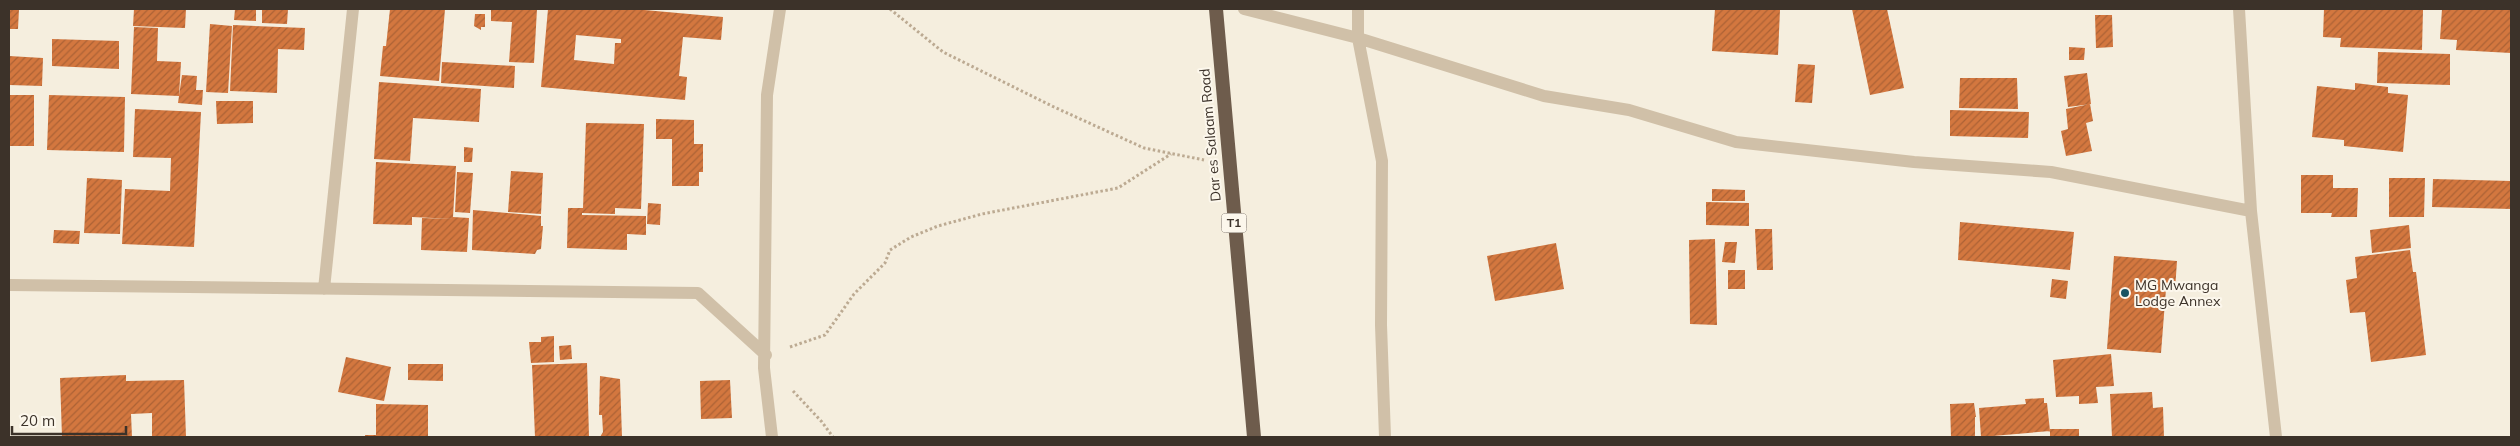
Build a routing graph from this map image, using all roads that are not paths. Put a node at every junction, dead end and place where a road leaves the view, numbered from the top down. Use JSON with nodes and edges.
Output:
{"nodes":[{"id":1,"x":353,"y":9,"type":"edge"},
{"id":2,"x":780,"y":9,"type":"edge"},
{"id":3,"x":1216,"y":9,"type":"edge"},
{"id":4,"x":1244,"y":9,"type":"edge"},
{"id":5,"x":1358,"y":9,"type":"edge"},
{"id":6,"x":2239,"y":9,"type":"edge"},
{"id":7,"x":1358,"y":38,"type":"junction"},
{"id":8,"x":2251,"y":211,"type":"junction"},
{"id":9,"x":9,"y":285,"type":"edge"},
{"id":10,"x":324,"y":289,"type":"junction"},
{"id":11,"x":766,"y":355,"type":"junction"},
{"id":12,"x":772,"y":437,"type":"edge"},
{"id":13,"x":1254,"y":437,"type":"edge"},
{"id":14,"x":1385,"y":437,"type":"edge"},
{"id":15,"x":2276,"y":437,"type":"edge"}],
"edges":[{"from":1,"to":10,"type":"street"},
{"from":2,"to":11,"type":"street"},
{"from":3,"to":13,"type":"highway","name":"Dar es Salaam Road","number":"T1"},
{"from":4,"to":7,"type":"street"},
{"from":5,"to":7,"type":"street"},
{"from":6,"to":8,"type":"street"},
{"from":7,"to":8,"type":"street"},
{"from":7,"to":14,"type":"street"},
{"from":8,"to":15,"type":"street"},
{"from":9,"to":10,"type":"street"},
{"from":10,"to":11,"type":"street"},
{"from":11,"to":12,"type":"street"}]}
